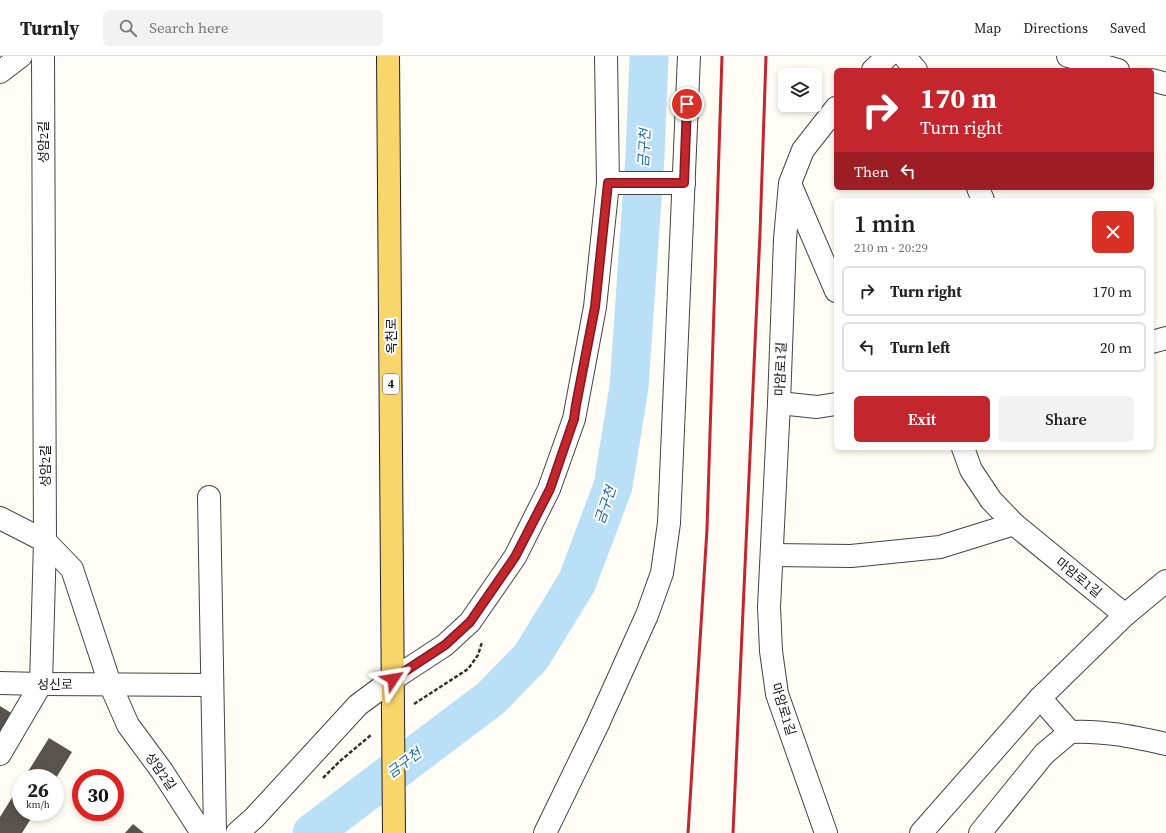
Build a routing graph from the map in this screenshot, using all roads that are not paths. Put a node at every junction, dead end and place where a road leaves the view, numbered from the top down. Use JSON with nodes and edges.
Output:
{"nodes":[{"id":1,"x":21,"y":56,"type":"edge"},
{"id":2,"x":43,"y":56,"type":"edge"},
{"id":3,"x":388,"y":56,"type":"edge"},
{"id":4,"x":606,"y":56,"type":"edge"},
{"id":5,"x":689,"y":56,"type":"edge"},
{"id":6,"x":888,"y":56,"type":"edge"},
{"id":7,"x":904,"y":56,"type":"edge"},
{"id":8,"x":1068,"y":56,"type":"edge"},
{"id":9,"x":875,"y":68,"type":"edge"},
{"id":10,"x":914,"y":68,"type":"edge"},
{"id":11,"x":1111,"y":68,"type":"edge"},
{"id":12,"x":0,"y":72,"type":"edge"},
{"id":13,"x":1154,"y":81,"type":"edge"},
{"id":14,"x":1166,"y":84,"type":"edge"},
{"id":15,"x":834,"y":111,"type":"edge"},
{"id":16,"x":608,"y":183,"type":"junction"},
{"id":17,"x":684,"y":183,"type":"junction"},
{"id":18,"x":790,"y":183,"type":"junction"},
{"id":19,"x":834,"y":286,"type":"edge"},
{"id":20,"x":1166,"y":338,"type":"edge"},
{"id":21,"x":1154,"y":341,"type":"edge"},
{"id":22,"x":779,"y":403,"type":"junction"},
{"id":23,"x":834,"y":404,"type":"edge"},
{"id":24,"x":964,"y":450,"type":"edge"},
{"id":25,"x":209,"y":497,"type":"dead end"},
{"id":26,"x":0,"y":518,"type":"edge"},
{"id":27,"x":1014,"y":524,"type":"junction"},
{"id":28,"x":45,"y":541,"type":"junction"},
{"id":29,"x":773,"y":555,"type":"junction"},
{"id":30,"x":1166,"y":581,"type":"edge"},
{"id":31,"x":1125,"y":615,"type":"junction"},
{"id":32,"x":393,"y":679,"type":"junction"},
{"id":33,"x":0,"y":683,"type":"edge"},
{"id":34,"x":41,"y":684,"type":"junction"},
{"id":35,"x":110,"y":684,"type":"junction"},
{"id":36,"x":211,"y":685,"type":"junction"},
{"id":37,"x":1042,"y":701,"type":"junction"},
{"id":38,"x":1068,"y":730,"type":"junction"},
{"id":39,"x":1166,"y":744,"type":"edge"},
{"id":40,"x":0,"y":754,"type":"edge"},
{"id":41,"x":202,"y":833,"type":"edge"},
{"id":42,"x":215,"y":833,"type":"edge"},
{"id":43,"x":237,"y":833,"type":"edge"},
{"id":44,"x":394,"y":833,"type":"edge"},
{"id":45,"x":545,"y":833,"type":"edge"},
{"id":46,"x":826,"y":833,"type":"edge"},
{"id":47,"x":921,"y":833,"type":"edge"},
{"id":48,"x":980,"y":833,"type":"edge"}],
"edges":[{"from":1,"to":12,"type":"street"},
{"from":2,"to":28,"type":"street","name":"성암2길"},
{"from":3,"to":32,"type":"main road","name":"옥천로","number":"4"},
{"from":4,"to":16,"type":"street"},
{"from":5,"to":17,"type":"street"},
{"from":6,"to":9,"type":"street"},
{"from":7,"to":10,"type":"street"},
{"from":8,"to":11,"type":"street"},
{"from":13,"to":14,"type":"street"},
{"from":15,"to":18,"type":"street","name":"마암로1길"},
{"from":16,"to":17,"type":"street"},
{"from":16,"to":32,"type":"street"},
{"from":17,"to":45,"type":"street"},
{"from":18,"to":19,"type":"street"},
{"from":18,"to":22,"type":"street","name":"마암로1길"},
{"from":20,"to":21,"type":"street"},
{"from":22,"to":23,"type":"street"},
{"from":22,"to":29,"type":"street","name":"마암로1길"},
{"from":24,"to":27,"type":"street","name":"마암로1길"},
{"from":25,"to":36,"type":"street"},
{"from":26,"to":28,"type":"street"},
{"from":27,"to":29,"type":"street"},
{"from":27,"to":31,"type":"street","name":"마암로1길"},
{"from":28,"to":34,"type":"street"},
{"from":28,"to":35,"type":"street","name":"성암2길"},
{"from":29,"to":46,"type":"street","name":"마암로1길"},
{"from":30,"to":31,"type":"street"},
{"from":31,"to":37,"type":"street"},
{"from":32,"to":43,"type":"street"},
{"from":32,"to":44,"type":"main road","name":"옥천로","number":"4","bridge":true},
{"from":33,"to":34,"type":"street","name":"성신로"},
{"from":34,"to":35,"type":"street","name":"성신로"},
{"from":34,"to":40,"type":"street"},
{"from":35,"to":36,"type":"street","name":"성신로"},
{"from":35,"to":41,"type":"street","name":"성암2길"},
{"from":36,"to":42,"type":"street"},
{"from":37,"to":38,"type":"street"},
{"from":37,"to":47,"type":"street"},
{"from":38,"to":39,"type":"street"},
{"from":38,"to":48,"type":"street"}]}
